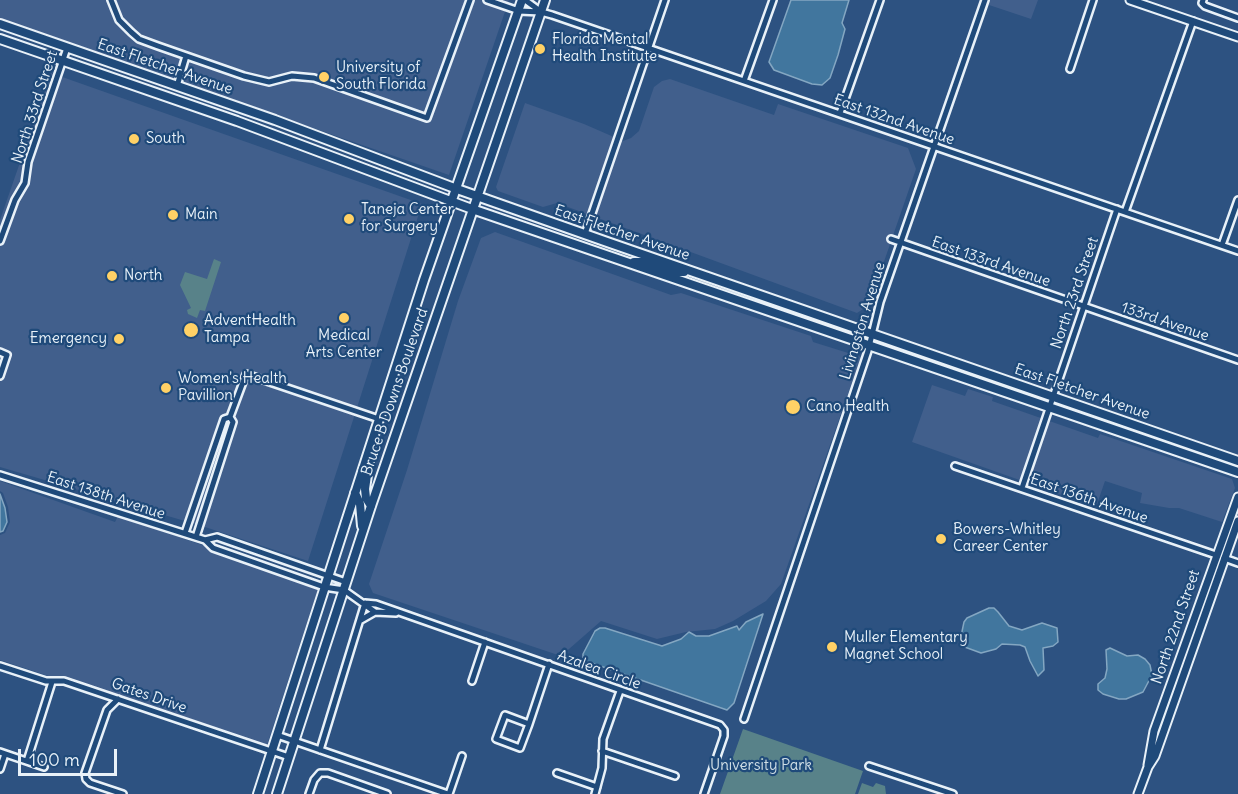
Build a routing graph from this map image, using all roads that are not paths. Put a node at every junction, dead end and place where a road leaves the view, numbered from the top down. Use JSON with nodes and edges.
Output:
{"nodes":[{"id":1,"x":111,"y":0,"type":"edge"},
{"id":2,"x":470,"y":0,"type":"edge"},
{"id":3,"x":487,"y":0,"type":"edge"},
{"id":4,"x":524,"y":0,"type":"edge"},
{"id":5,"x":545,"y":0,"type":"edge"},
{"id":6,"x":664,"y":0,"type":"edge"},
{"id":7,"x":773,"y":0,"type":"edge"},
{"id":8,"x":880,"y":0,"type":"edge"},
{"id":9,"x":985,"y":0,"type":"edge"},
{"id":10,"x":1093,"y":0,"type":"edge"},
{"id":11,"x":1130,"y":0,"type":"edge"},
{"id":12,"x":1204,"y":3,"type":"edge"},
{"id":13,"x":519,"y":11,"type":"junction"},
{"id":14,"x":541,"y":12,"type":"junction"},
{"id":15,"x":1238,"y":18,"type":"edge"},
{"id":16,"x":1193,"y":21,"type":"junction"},
{"id":17,"x":0,"y":24,"type":"edge"},
{"id":18,"x":1238,"y":37,"type":"edge"},
{"id":19,"x":0,"y":39,"type":"edge"},
{"id":20,"x":67,"y":48,"type":"junction"},
{"id":21,"x":648,"y":49,"type":"junction"},
{"id":22,"x":186,"y":56,"type":"junction"},
{"id":23,"x":63,"y":60,"type":"junction"},
{"id":24,"x":1070,"y":69,"type":"dead end"},
{"id":25,"x":744,"y":81,"type":"junction"},
{"id":26,"x":177,"y":86,"type":"junction"},
{"id":27,"x":840,"y":113,"type":"junction"},
{"id":28,"x":935,"y":147,"type":"junction"},
{"id":29,"x":457,"y":189,"type":"junction"},
{"id":30,"x":477,"y":196,"type":"junction"},
{"id":31,"x":1238,"y":200,"type":"edge"},
{"id":32,"x":452,"y":202,"type":"junction"},
{"id":33,"x":1117,"y":209,"type":"junction"},
{"id":34,"x":472,"y":210,"type":"junction"},
{"id":35,"x":1125,"y":212,"type":"junction"},
{"id":36,"x":585,"y":234,"type":"junction"},
{"id":37,"x":891,"y":239,"type":"dead end"},
{"id":38,"x":0,"y":241,"type":"edge"},
{"id":39,"x":901,"y":242,"type":"junction"},
{"id":40,"x":1222,"y":245,"type":"junction"},
{"id":41,"x":1238,"y":251,"type":"edge"},
{"id":42,"x":622,"y":261,"type":"junction"},
{"id":43,"x":694,"y":273,"type":"junction"},
{"id":44,"x":1084,"y":307,"type":"junction"},
{"id":45,"x":872,"y":335,"type":"junction"},
{"id":46,"x":869,"y":345,"type":"junction"},
{"id":47,"x":0,"y":352,"type":"edge"},
{"id":48,"x":1238,"y":360,"type":"edge"},
{"id":49,"x":0,"y":376,"type":"edge"},
{"id":50,"x":1053,"y":396,"type":"junction"},
{"id":51,"x":1048,"y":408,"type":"junction"},
{"id":52,"x":230,"y":417,"type":"junction"},
{"id":53,"x":379,"y":419,"type":"junction"},
{"id":54,"x":372,"y":439,"type":"junction"},
{"id":55,"x":1238,"y":461,"type":"edge"},
{"id":56,"x":955,"y":466,"type":"dead end"},
{"id":57,"x":1238,"y":472,"type":"edge"},
{"id":58,"x":0,"y":475,"type":"edge"},
{"id":59,"x":1022,"y":488,"type":"junction"},
{"id":60,"x":354,"y":493,"type":"junction"},
{"id":61,"x":1238,"y":497,"type":"edge"},
{"id":62,"x":370,"y":506,"type":"junction"},
{"id":63,"x":1238,"y":521,"type":"edge"},
{"id":64,"x":363,"y":531,"type":"junction"},
{"id":65,"x":185,"y":533,"type":"junction"},
{"id":66,"x":195,"y":537,"type":"junction"},
{"id":67,"x":205,"y":540,"type":"junction"},
{"id":68,"x":1220,"y":556,"type":"junction"},
{"id":69,"x":1238,"y":563,"type":"edge"},
{"id":70,"x":328,"y":575,"type":"junction"},
{"id":71,"x":345,"y":586,"type":"junction"},
{"id":72,"x":324,"y":587,"type":"junction"},
{"id":73,"x":365,"y":603,"type":"junction"},
{"id":74,"x":375,"y":612,"type":"junction"},
{"id":75,"x":401,"y":614,"type":"junction"},
{"id":76,"x":361,"y":620,"type":"junction"},
{"id":77,"x":485,"y":642,"type":"junction"},
{"id":78,"x":1181,"y":654,"type":"junction"},
{"id":79,"x":549,"y":664,"type":"junction"},
{"id":80,"x":0,"y":667,"type":"edge"},
{"id":81,"x":1183,"y":678,"type":"junction"},
{"id":82,"x":472,"y":681,"type":"dead end"},
{"id":83,"x":52,"y":682,"type":"junction"},
{"id":84,"x":620,"y":691,"type":"junction"},
{"id":85,"x":118,"y":699,"type":"junction"},
{"id":86,"x":744,"y":718,"type":"dead end"},
{"id":87,"x":1167,"y":721,"type":"junction"},
{"id":88,"x":529,"y":723,"type":"junction"},
{"id":89,"x":1155,"y":731,"type":"junction"},
{"id":90,"x":277,"y":735,"type":"junction"},
{"id":91,"x":294,"y":741,"type":"junction"},
{"id":92,"x":320,"y":750,"type":"junction"},
{"id":93,"x":271,"y":751,"type":"junction"},
{"id":94,"x":602,"y":751,"type":"junction"},
{"id":95,"x":3,"y":753,"type":"edge"},
{"id":96,"x":462,"y":756,"type":"dead end"},
{"id":97,"x":289,"y":757,"type":"junction"},
{"id":98,"x":27,"y":761,"type":"junction"},
{"id":99,"x":869,"y":766,"type":"dead end"},
{"id":100,"x":44,"y":767,"type":"dead end"},
{"id":101,"x":1148,"y":767,"type":"junction"},
{"id":102,"x":0,"y":769,"type":"edge"},
{"id":103,"x":557,"y":773,"type":"dead end"},
{"id":104,"x":675,"y":776,"type":"dead end"},
{"id":105,"x":597,"y":787,"type":"junction"},
{"id":106,"x":123,"y":794,"type":"edge"},
{"id":107,"x":258,"y":794,"type":"edge"},
{"id":108,"x":277,"y":794,"type":"edge"},
{"id":109,"x":309,"y":794,"type":"edge"},
{"id":110,"x":387,"y":794,"type":"edge"},
{"id":111,"x":448,"y":794,"type":"edge"},
{"id":112,"x":595,"y":794,"type":"edge"},
{"id":113,"x":704,"y":794,"type":"edge"},
{"id":114,"x":953,"y":794,"type":"edge"},
{"id":115,"x":1138,"y":794,"type":"edge"}],
"edges":[{"from":1,"to":22,"type":"street"},
{"from":2,"to":22,"type":"street"},
{"from":3,"to":13,"type":"street"},
{"from":4,"to":13,"type":"main road","name":"Bruce B Downs Boulevard"},
{"from":4,"to":14,"type":"street"},
{"from":5,"to":14,"type":"main road","name":"Bruce B Downs Boulevard"},
{"from":6,"to":21,"type":"street"},
{"from":7,"to":25,"type":"street"},
{"from":8,"to":27,"type":"street"},
{"from":9,"to":28,"type":"street","name":"Livingston Avenue"},
{"from":10,"to":24,"type":"street"},
{"from":11,"to":16,"type":"street"},
{"from":12,"to":15,"type":"street"},
{"from":13,"to":14,"type":"street"},
{"from":13,"to":29,"type":"main road","name":"Bruce B Downs Boulevard"},
{"from":14,"to":21,"type":"street","name":"East 132nd Avenue"},
{"from":14,"to":30,"type":"main road","name":"Bruce B Downs Boulevard"},
{"from":16,"to":18,"type":"street"},
{"from":16,"to":35,"type":"street"},
{"from":17,"to":20,"type":"main road","name":"East Fletcher Avenue"},
{"from":19,"to":23,"type":"main road","name":"East Fletcher Avenue"},
{"from":20,"to":23,"type":"street","name":"North 33rd Street"},
{"from":20,"to":26,"type":"main road","name":"East Fletcher Avenue"},
{"from":21,"to":25,"type":"street","name":"East 132nd Avenue"},
{"from":21,"to":36,"type":"street"},
{"from":22,"to":26,"type":"street"},
{"from":23,"to":32,"type":"main road","name":"East Fletcher Avenue"},
{"from":23,"to":38,"type":"street","name":"North 33rd Street"},
{"from":25,"to":27,"type":"street","name":"East 132nd Avenue"},
{"from":26,"to":29,"type":"main road","name":"East Fletcher Avenue"},
{"from":27,"to":28,"type":"street","name":"East 132nd Avenue"},
{"from":28,"to":33,"type":"street","name":"East 132nd Avenue"},
{"from":28,"to":39,"type":"street","name":"Livingston Avenue"},
{"from":29,"to":30,"type":"main road","name":"East Fletcher Avenue"},
{"from":29,"to":32,"type":"main road","name":"Bruce B Downs Boulevard"},
{"from":30,"to":34,"type":"main road","name":"Bruce B Downs Boulevard"},
{"from":30,"to":36,"type":"main road","name":"East Fletcher Avenue"},
{"from":31,"to":40,"type":"street"},
{"from":32,"to":34,"type":"main road","name":"East Fletcher Avenue"},
{"from":32,"to":53,"type":"main road","name":"Bruce B Downs Boulevard"},
{"from":33,"to":35,"type":"street","name":"East 132nd Avenue"},
{"from":33,"to":44,"type":"street","name":"North 23rd Street"},
{"from":34,"to":42,"type":"main road","name":"East Fletcher Avenue"},
{"from":34,"to":62,"type":"main road","name":"Bruce B Downs Boulevard"},
{"from":35,"to":40,"type":"street","name":"East 132nd Avenue"},
{"from":36,"to":43,"type":"main road","name":"East Fletcher Avenue"},
{"from":37,"to":39,"type":"street","name":"East 133rd Avenue"},
{"from":39,"to":44,"type":"street","name":"East 133rd Avenue"},
{"from":39,"to":45,"type":"street","name":"Livingston Avenue"},
{"from":40,"to":41,"type":"street","name":"East 132nd Avenue"},
{"from":42,"to":43,"type":"main road"},
{"from":42,"to":46,"type":"main road","name":"East Fletcher Avenue"},
{"from":43,"to":45,"type":"main road","name":"East Fletcher Avenue"},
{"from":44,"to":48,"type":"street","name":"133rd Avenue"},
{"from":44,"to":50,"type":"street","name":"North 23rd Street"},
{"from":45,"to":46,"type":"street","name":"Livingston Avenue"},
{"from":45,"to":50,"type":"main road","name":"East Fletcher Avenue"},
{"from":46,"to":51,"type":"main road","name":"East Fletcher Avenue"},
{"from":46,"to":86,"type":"street","name":"Livingston Avenue"},
{"from":47,"to":49,"type":"street"},
{"from":50,"to":51,"type":"street","name":"North 23rd Street"},
{"from":50,"to":55,"type":"main road","name":"East Fletcher Avenue"},
{"from":51,"to":57,"type":"main road","name":"East Fletcher Avenue"},
{"from":51,"to":59,"type":"street","name":"North 23rd Street"},
{"from":52,"to":53,"type":"street"},
{"from":52,"to":65,"type":"street"},
{"from":52,"to":66,"type":"street"},
{"from":53,"to":54,"type":"main road","name":"Bruce B Downs Boulevard"},
{"from":54,"to":60,"type":"main road","name":"Bruce B Downs Boulevard"},
{"from":54,"to":62,"type":"main road"},
{"from":56,"to":59,"type":"street","name":"East 136th Avenue"},
{"from":58,"to":65,"type":"street","name":"East 138th Avenue"},
{"from":59,"to":68,"type":"street","name":"East 136th Avenue"},
{"from":60,"to":64,"type":"main road"},
{"from":60,"to":70,"type":"main road","name":"Bruce B Downs Boulevard"},
{"from":61,"to":68,"type":"street","name":"North 22nd Street"},
{"from":62,"to":64,"type":"main road","name":"Bruce B Downs Boulevard"},
{"from":63,"to":68,"type":"street","name":"North 22nd Street"},
{"from":64,"to":71,"type":"main road","name":"Bruce B Downs Boulevard"},
{"from":65,"to":66,"type":"street","name":"East 138th Avenue"},
{"from":66,"to":67,"type":"street","name":"East 138th Avenue"},
{"from":67,"to":70,"type":"street","name":"East 138th Avenue"},
{"from":67,"to":72,"type":"street","name":"East 138th Avenue"},
{"from":68,"to":69,"type":"street","name":"East 136th Avenue"},
{"from":68,"to":78,"type":"street","name":"North 22nd Street"},
{"from":68,"to":81,"type":"street","name":"North 22nd Street"},
{"from":70,"to":71,"type":"street","name":"East 138th Avenue"},
{"from":70,"to":72,"type":"main road","name":"Bruce B Downs Boulevard"},
{"from":71,"to":72,"type":"street","name":"East 138th Avenue"},
{"from":71,"to":73,"type":"street","name":"Azalea Circle"},
{"from":71,"to":91,"type":"main road","name":"Bruce B Downs Boulevard"},
{"from":72,"to":90,"type":"main road","name":"Bruce B Downs Boulevard"},
{"from":73,"to":74,"type":"street","name":"Azalea Circle"},
{"from":73,"to":75,"type":"street","name":"Azalea Circle"},
{"from":73,"to":76,"type":"street"},
{"from":74,"to":75,"type":"street","name":"Azalea Circle"},
{"from":74,"to":76,"type":"street"},
{"from":75,"to":77,"type":"street","name":"Azalea Circle"},
{"from":76,"to":92,"type":"street"},
{"from":77,"to":79,"type":"street","name":"Azalea Circle"},
{"from":77,"to":82,"type":"street"},
{"from":78,"to":81,"type":"street"},
{"from":78,"to":89,"type":"street","name":"North 22nd Street"},
{"from":79,"to":84,"type":"street","name":"Azalea Circle"},
{"from":79,"to":88,"type":"street"},
{"from":80,"to":83,"type":"street","name":"Gates Drive"},
{"from":81,"to":87,"type":"street","name":"North 22nd Street"},
{"from":83,"to":85,"type":"street","name":"Gates Drive"},
{"from":83,"to":98,"type":"street"},
{"from":84,"to":94,"type":"street"},
{"from":84,"to":113,"type":"street","name":"Azalea Circle"},
{"from":85,"to":93,"type":"street","name":"Gates Drive"},
{"from":85,"to":106,"type":"street"},
{"from":87,"to":89,"type":"street"},
{"from":87,"to":101,"type":"street","name":"North 22nd Street"},
{"from":88,"to":88,"type":"street"},
{"from":89,"to":101,"type":"street","name":"North 22nd Street"},
{"from":90,"to":91,"type":"street"},
{"from":90,"to":93,"type":"main road","name":"Bruce B Downs Boulevard"},
{"from":91,"to":92,"type":"street"},
{"from":91,"to":97,"type":"main road","name":"Bruce B Downs Boulevard"},
{"from":92,"to":111,"type":"street"},
{"from":93,"to":97,"type":"street","name":"Gates Drive"},
{"from":93,"to":107,"type":"main road","name":"Bruce B Downs Boulevard"},
{"from":94,"to":104,"type":"street"},
{"from":94,"to":105,"type":"street"},
{"from":95,"to":98,"type":"street"},
{"from":95,"to":102,"type":"street"},
{"from":96,"to":111,"type":"street"},
{"from":97,"to":108,"type":"main road","name":"Bruce B Downs Boulevard"},
{"from":98,"to":100,"type":"street"},
{"from":99,"to":114,"type":"street"},
{"from":101,"to":115,"type":"street","name":"North 22nd Street"},
{"from":103,"to":105,"type":"street"},
{"from":105,"to":112,"type":"street"},
{"from":109,"to":110,"type":"street"}]}
